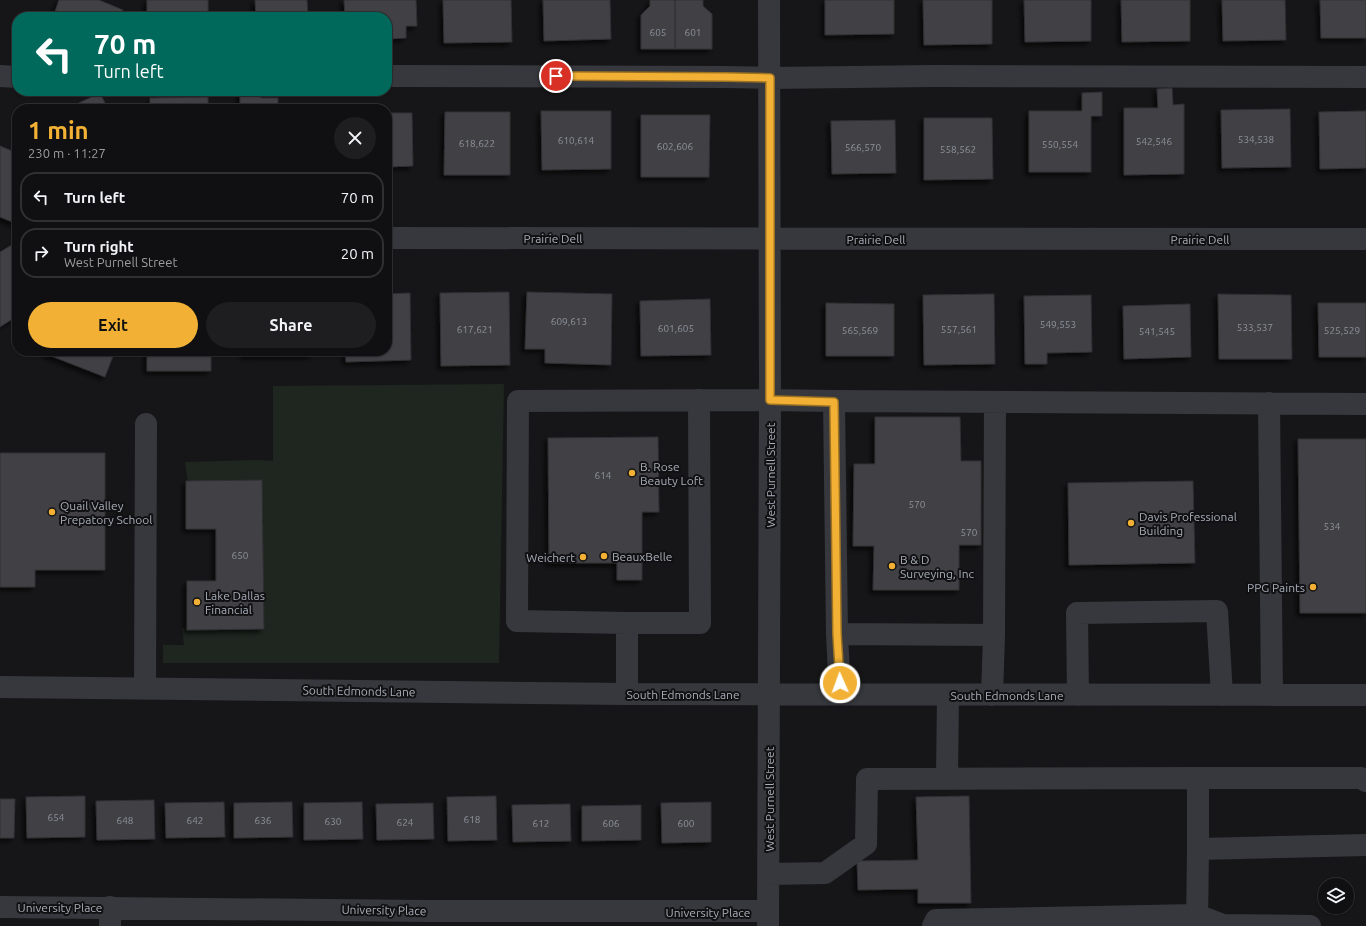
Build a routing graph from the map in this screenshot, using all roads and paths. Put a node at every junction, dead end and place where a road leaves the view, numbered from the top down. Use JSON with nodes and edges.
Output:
{"nodes":[{"id":1,"x":769,"y":0,"type":"edge"},
{"id":2,"x":0,"y":76,"type":"edge"},
{"id":3,"x":12,"y":76,"type":"edge"},
{"id":4,"x":392,"y":76,"type":"edge"},
{"id":5,"x":1366,"y":77,"type":"edge"},
{"id":6,"x":770,"y":78,"type":"junction"},
{"id":7,"x":392,"y":238,"type":"edge"},
{"id":8,"x":770,"y":238,"type":"junction"},
{"id":9,"x":1366,"y":239,"type":"edge"},
{"id":10,"x":699,"y":400,"type":"junction"},
{"id":11,"x":770,"y":400,"type":"junction"},
{"id":12,"x":834,"y":402,"type":"junction"},
{"id":13,"x":995,"y":402,"type":"junction"},
{"id":14,"x":1269,"y":403,"type":"junction"},
{"id":15,"x":1366,"y":404,"type":"edge"},
{"id":16,"x":146,"y":424,"type":"dead end"},
{"id":17,"x":627,"y":622,"type":"junction"},
{"id":18,"x":837,"y":634,"type":"junction"},
{"id":19,"x":994,"y":634,"type":"junction"},
{"id":20,"x":0,"y":687,"type":"edge"},
{"id":21,"x":145,"y":689,"type":"junction"},
{"id":22,"x":627,"y":694,"type":"junction"},
{"id":23,"x":770,"y":694,"type":"junction"},
{"id":24,"x":840,"y":694,"type":"junction"},
{"id":25,"x":1366,"y":694,"type":"edge"},
{"id":26,"x":948,"y":695,"type":"junction"},
{"id":27,"x":992,"y":695,"type":"junction"},
{"id":28,"x":1078,"y":695,"type":"junction"},
{"id":29,"x":1222,"y":695,"type":"junction"},
{"id":30,"x":1272,"y":695,"type":"junction"},
{"id":31,"x":947,"y":778,"type":"junction"},
{"id":32,"x":1198,"y":778,"type":"junction"},
{"id":33,"x":1366,"y":782,"type":"edge"},
{"id":34,"x":1366,"y":845,"type":"edge"},
{"id":35,"x":1198,"y":849,"type":"junction"},
{"id":36,"x":769,"y":874,"type":"junction"},
{"id":37,"x":0,"y":907,"type":"edge"},
{"id":38,"x":110,"y":917,"type":"edge"},
{"id":39,"x":428,"y":918,"type":"edge"},
{"id":40,"x":768,"y":919,"type":"edge"},
{"id":41,"x":1197,"y":921,"type":"edge"},
{"id":42,"x":933,"y":926,"type":"edge"},
{"id":43,"x":1310,"y":926,"type":"edge"}],
"edges":[{"from":1,"to":6,"type":"street","name":"West Purnell Street"},
{"from":2,"to":3,"type":"street"},
{"from":4,"to":6,"type":"street"},
{"from":5,"to":6,"type":"street"},
{"from":6,"to":8,"type":"street","name":"West Purnell Street"},
{"from":7,"to":8,"type":"street","name":"Prairie Dell"},
{"from":8,"to":9,"type":"street","name":"Prairie Dell"},
{"from":8,"to":11,"type":"street","name":"West Purnell Street"},
{"from":10,"to":11,"type":"street"},
{"from":10,"to":17,"type":"street"},
{"from":10,"to":17,"type":"street"},
{"from":11,"to":12,"type":"street"},
{"from":11,"to":23,"type":"street","name":"West Purnell Street"},
{"from":12,"to":13,"type":"street"},
{"from":12,"to":18,"type":"street"},
{"from":13,"to":14,"type":"street"},
{"from":13,"to":19,"type":"street"},
{"from":14,"to":15,"type":"street"},
{"from":14,"to":30,"type":"street"},
{"from":16,"to":21,"type":"street"},
{"from":17,"to":22,"type":"street"},
{"from":18,"to":19,"type":"street"},
{"from":18,"to":24,"type":"street"},
{"from":19,"to":27,"type":"street"},
{"from":20,"to":21,"type":"street","name":"South Edmonds Lane"},
{"from":21,"to":22,"type":"street","name":"South Edmonds Lane"},
{"from":22,"to":23,"type":"street","name":"South Edmonds Lane"},
{"from":23,"to":24,"type":"street","name":"South Edmonds Lane"},
{"from":23,"to":36,"type":"street","name":"West Purnell Street"},
{"from":24,"to":26,"type":"street","name":"South Edmonds Lane"},
{"from":25,"to":30,"type":"street","name":"South Edmonds Lane"},
{"from":26,"to":27,"type":"street","name":"South Edmonds Lane"},
{"from":26,"to":31,"type":"street"},
{"from":27,"to":28,"type":"street","name":"South Edmonds Lane"},
{"from":28,"to":29,"type":"street","name":"South Edmonds Lane"},
{"from":28,"to":29,"type":"street"},
{"from":29,"to":30,"type":"street","name":"South Edmonds Lane"},
{"from":31,"to":32,"type":"street"},
{"from":31,"to":36,"type":"street"},
{"from":32,"to":33,"type":"street"},
{"from":32,"to":35,"type":"street"},
{"from":34,"to":35,"type":"street"},
{"from":35,"to":41,"type":"street"},
{"from":36,"to":40,"type":"street","name":"West Purnell Street"},
{"from":37,"to":38,"type":"street","name":"University Place"},
{"from":38,"to":39,"type":"street","name":"University Place"},
{"from":39,"to":40,"type":"street","name":"University Place"},
{"from":41,"to":42,"type":"street"},
{"from":41,"to":43,"type":"street"}]}
